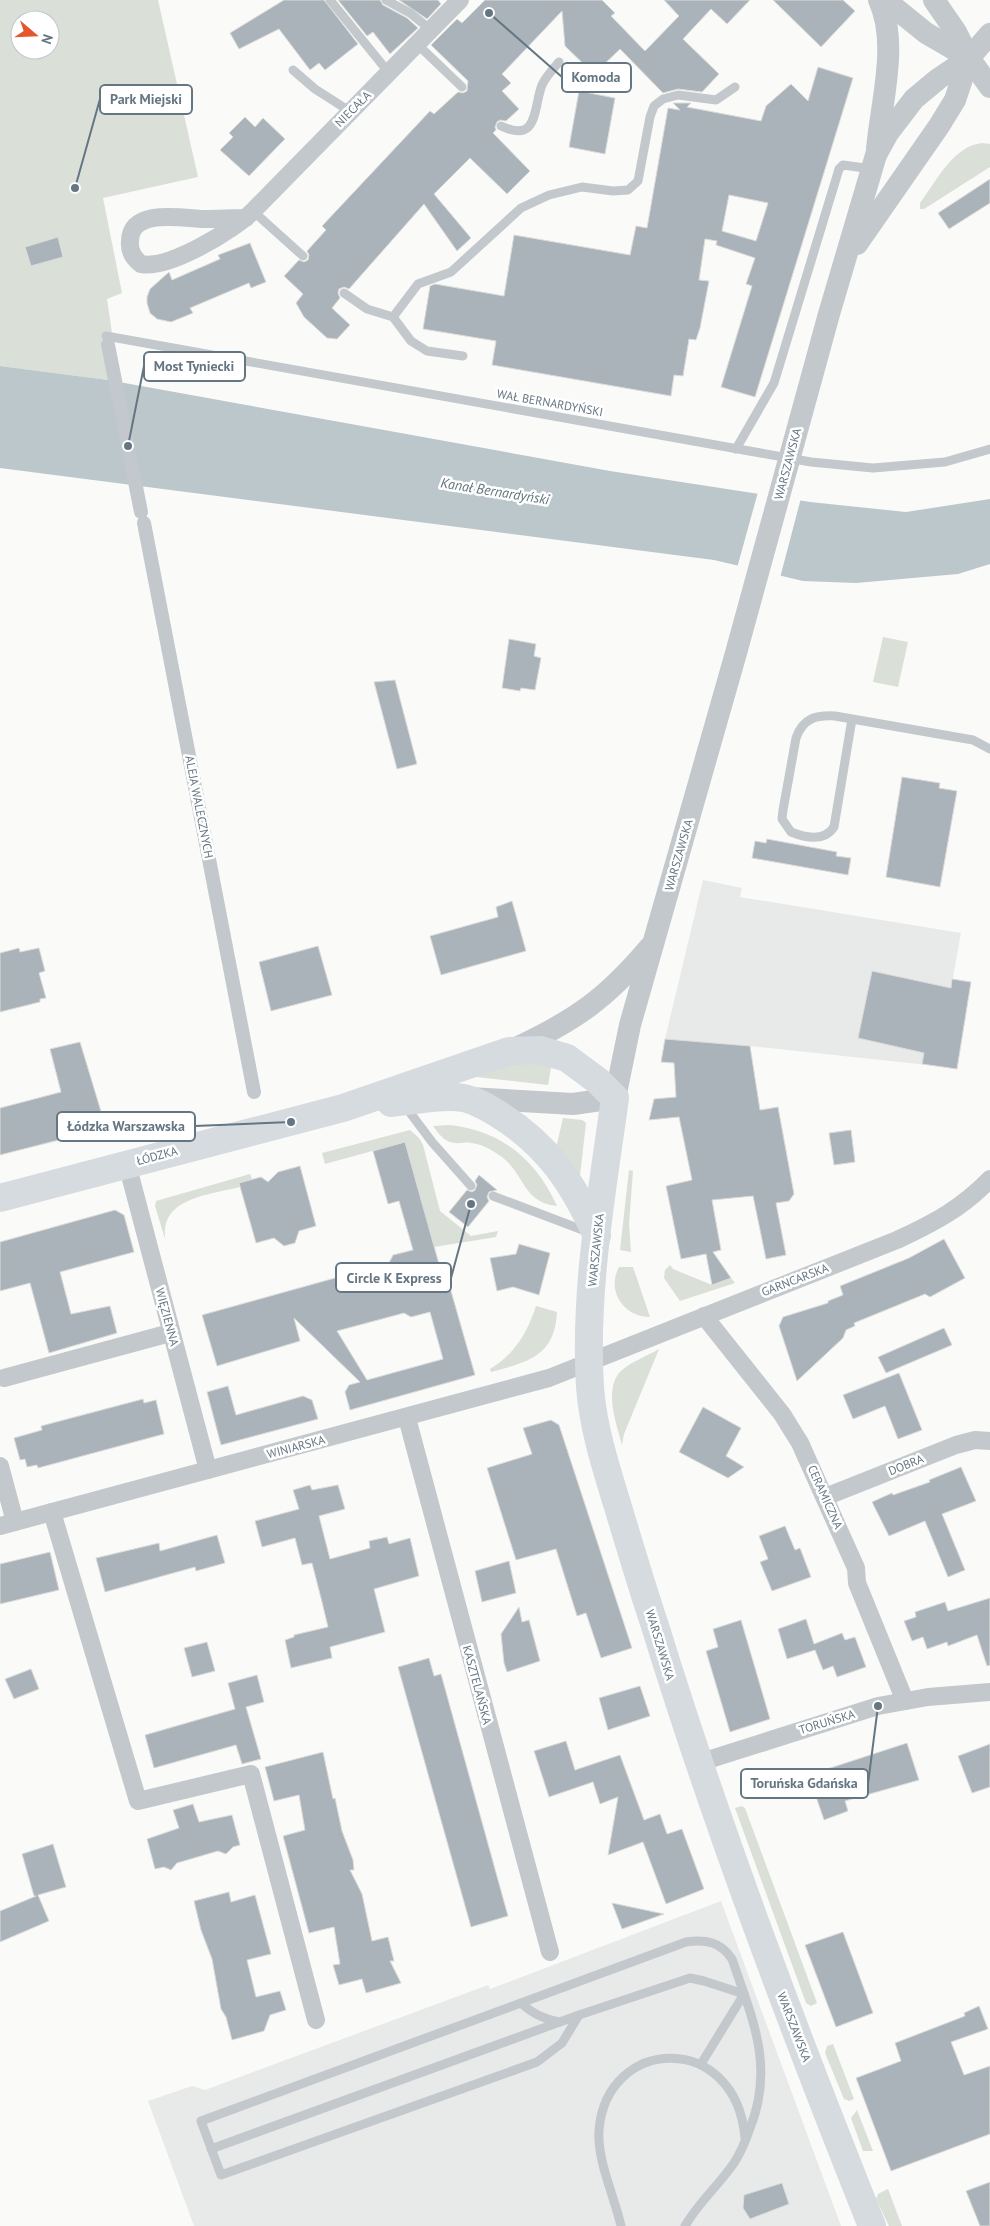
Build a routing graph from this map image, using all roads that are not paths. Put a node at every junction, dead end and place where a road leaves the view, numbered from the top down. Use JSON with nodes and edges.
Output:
{"nodes":[{"id":1,"x":330,"y":0,"type":"edge"},
{"id":2,"x":386,"y":0,"type":"edge"},
{"id":3,"x":460,"y":0,"type":"edge"},
{"id":4,"x":879,"y":0,"type":"edge"},
{"id":5,"x":885,"y":0,"type":"edge"},
{"id":6,"x":934,"y":0,"type":"edge"},
{"id":7,"x":431,"y":30,"type":"junction"},
{"id":8,"x":990,"y":34,"type":"edge"},
{"id":9,"x":417,"y":44,"type":"junction"},
{"id":10,"x":969,"y":58,"type":"junction"},
{"id":11,"x":558,"y":62,"type":"dead end"},
{"id":12,"x":293,"y":70,"type":"dead end"},
{"id":13,"x":389,"y":73,"type":"junction"},
{"id":14,"x":735,"y":87,"type":"dead end"},
{"id":15,"x":990,"y":87,"type":"edge"},
{"id":16,"x":462,"y":88,"type":"dead end"},
{"id":17,"x":351,"y":112,"type":"junction"},
{"id":18,"x":501,"y":126,"type":"dead end"},
{"id":19,"x":874,"y":162,"type":"junction"},
{"id":20,"x":249,"y":214,"type":"junction"},
{"id":21,"x":302,"y":256,"type":"dead end"},
{"id":22,"x":846,"y":259,"type":"junction"},
{"id":23,"x":344,"y":293,"type":"dead end"},
{"id":24,"x":393,"y":317,"type":"junction"},
{"id":25,"x":107,"y":340,"type":"joint"},
{"id":26,"x":463,"y":356,"type":"dead end"},
{"id":27,"x":736,"y":449,"type":"junction"},
{"id":28,"x":990,"y":450,"type":"edge"},
{"id":29,"x":852,"y":719,"type":"junction"},
{"id":30,"x":990,"y":749,"type":"edge"},
{"id":31,"x":654,"y":942,"type":"junction"},
{"id":32,"x":509,"y":1051,"type":"junction"},
{"id":33,"x":254,"y":1092,"type":"dead end"},
{"id":34,"x":463,"y":1098,"type":"junction"},
{"id":35,"x":615,"y":1098,"type":"junction"},
{"id":36,"x":402,"y":1102,"type":"junction"},
{"id":37,"x":343,"y":1108,"type":"junction"},
{"id":38,"x":127,"y":1164,"type":"junction"},
{"id":39,"x":990,"y":1179,"type":"edge"},
{"id":40,"x":471,"y":1186,"type":"dead end"},
{"id":41,"x":493,"y":1196,"type":"dead end"},
{"id":42,"x":0,"y":1198,"type":"edge"},
{"id":43,"x":597,"y":1236,"type":"junction"},
{"id":44,"x":704,"y":1316,"type":"junction"},
{"id":45,"x":170,"y":1333,"type":"junction"},
{"id":46,"x":589,"y":1362,"type":"junction"},
{"id":47,"x":4,"y":1378,"type":"dead end"},
{"id":48,"x":407,"y":1418,"type":"junction"},
{"id":49,"x":990,"y":1441,"type":"edge"},
{"id":50,"x":0,"y":1466,"type":"edge"},
{"id":51,"x":208,"y":1470,"type":"junction"},
{"id":52,"x":825,"y":1497,"type":"junction"},
{"id":53,"x":52,"y":1512,"type":"junction"},
{"id":54,"x":7,"y":1524,"type":"edge"},
{"id":55,"x":990,"y":1692,"type":"edge"},
{"id":56,"x":905,"y":1700,"type":"junction"},
{"id":57,"x":698,"y":1763,"type":"junction"},
{"id":58,"x":550,"y":1952,"type":"dead end"},
{"id":59,"x":744,"y":1994,"type":"junction"},
{"id":60,"x":521,"y":2002,"type":"junction"},
{"id":61,"x":579,"y":2015,"type":"junction"},
{"id":62,"x":316,"y":2020,"type":"dead end"},
{"id":63,"x":560,"y":2022,"type":"junction"},
{"id":64,"x":701,"y":2064,"type":"junction"},
{"id":65,"x":745,"y":2141,"type":"junction"},
{"id":66,"x":211,"y":2149,"type":"junction"},
{"id":67,"x":621,"y":2226,"type":"edge"},
{"id":68,"x":685,"y":2226,"type":"edge"},
{"id":69,"x":872,"y":2226,"type":"edge"}],
"edges":[{"from":1,"to":13,"type":"lane"},
{"from":2,"to":7,"type":"lane"},
{"from":3,"to":7,"type":"street","name":"NIECAŁA"},
{"from":4,"to":19,"type":"street"},
{"from":5,"to":10,"type":"street"},
{"from":6,"to":10,"type":"street"},
{"from":7,"to":9,"type":"street","name":"NIECAŁA"},
{"from":8,"to":10,"type":"street"},
{"from":9,"to":13,"type":"street","name":"NIECAŁA"},
{"from":9,"to":16,"type":"lane"},
{"from":10,"to":15,"type":"street"},
{"from":10,"to":19,"type":"street","name":"WARSZAWSKA"},
{"from":10,"to":22,"type":"street","name":"WARSZAWSKA"},
{"from":11,"to":18,"type":"lane"},
{"from":12,"to":17,"type":"lane"},
{"from":13,"to":17,"type":"street","name":"NIECAŁA"},
{"from":14,"to":24,"type":"lane"},
{"from":17,"to":20,"type":"street","name":"NIECAŁA"},
{"from":19,"to":22,"type":"street","name":"WARSZAWSKA"},
{"from":19,"to":27,"type":"lane"},
{"from":20,"to":20,"type":"street","name":"NIECAŁA"},
{"from":20,"to":21,"type":"lane"},
{"from":22,"to":31,"type":"street","name":"WARSZAWSKA"},
{"from":23,"to":24,"type":"lane"},
{"from":24,"to":26,"type":"lane"},
{"from":25,"to":27,"type":"lane","name":"WAŁ BERNARDYŃSKI"},
{"from":25,"to":33,"type":"street","name":"ALEJA WALECZNYCH"},
{"from":27,"to":28,"type":"lane","name":"WAŁ BERNARDYŃSKI"},
{"from":29,"to":29,"type":"lane"},
{"from":29,"to":30,"type":"lane"},
{"from":31,"to":32,"type":"street"},
{"from":31,"to":35,"type":"street","name":"WARSZAWSKA"},
{"from":32,"to":35,"type":"main road","name":"ŁÓDZKA"},
{"from":32,"to":37,"type":"main road","name":"ŁÓDZKA"},
{"from":34,"to":35,"type":"street"},
{"from":34,"to":36,"type":"main road","name":"ŁÓDZKA"},
{"from":34,"to":43,"type":"main road"},
{"from":35,"to":43,"type":"main road","name":"WARSZAWSKA"},
{"from":36,"to":37,"type":"main road","name":"ŁÓDZKA"},
{"from":36,"to":40,"type":"lane"},
{"from":37,"to":38,"type":"main road","name":"ŁÓDZKA"},
{"from":38,"to":42,"type":"main road","name":"ŁÓDZKA"},
{"from":38,"to":45,"type":"street","name":"WIĘZIENNA"},
{"from":39,"to":44,"type":"street","name":"GARNCARSKA"},
{"from":41,"to":43,"type":"lane"},
{"from":43,"to":46,"type":"main road","name":"WARSZAWSKA"},
{"from":44,"to":46,"type":"street","name":"GARNCARSKA"},
{"from":44,"to":52,"type":"street","name":"CERAMICZNA"},
{"from":45,"to":47,"type":"street"},
{"from":45,"to":51,"type":"street","name":"WIĘZIENNA"},
{"from":46,"to":48,"type":"street","name":"WINIARSKA"},
{"from":46,"to":57,"type":"main road","name":"WARSZAWSKA"},
{"from":48,"to":51,"type":"street","name":"WINIARSKA"},
{"from":48,"to":58,"type":"street","name":"KASZTELAŃSKA"},
{"from":49,"to":52,"type":"street","name":"DOBRA"},
{"from":50,"to":54,"type":"street"},
{"from":51,"to":53,"type":"street","name":"WINIARSKA"},
{"from":52,"to":56,"type":"street","name":"CERAMICZNA"},
{"from":53,"to":54,"type":"street","name":"WINIARSKA"},
{"from":53,"to":62,"type":"street"},
{"from":55,"to":56,"type":"street","name":"TORUŃSKA"},
{"from":56,"to":57,"type":"street","name":"TORUŃSKA"},
{"from":57,"to":69,"type":"main road","name":"WARSZAWSKA"},
{"from":59,"to":60,"type":"lane"},
{"from":59,"to":61,"type":"lane"},
{"from":59,"to":64,"type":"lane"},
{"from":59,"to":65,"type":"lane"},
{"from":60,"to":63,"type":"lane"},
{"from":60,"to":66,"type":"lane"},
{"from":61,"to":63,"type":"lane"},
{"from":61,"to":66,"type":"lane"},
{"from":63,"to":66,"type":"lane"},
{"from":64,"to":65,"type":"lane"},
{"from":64,"to":67,"type":"lane"},
{"from":65,"to":68,"type":"lane"}]}
